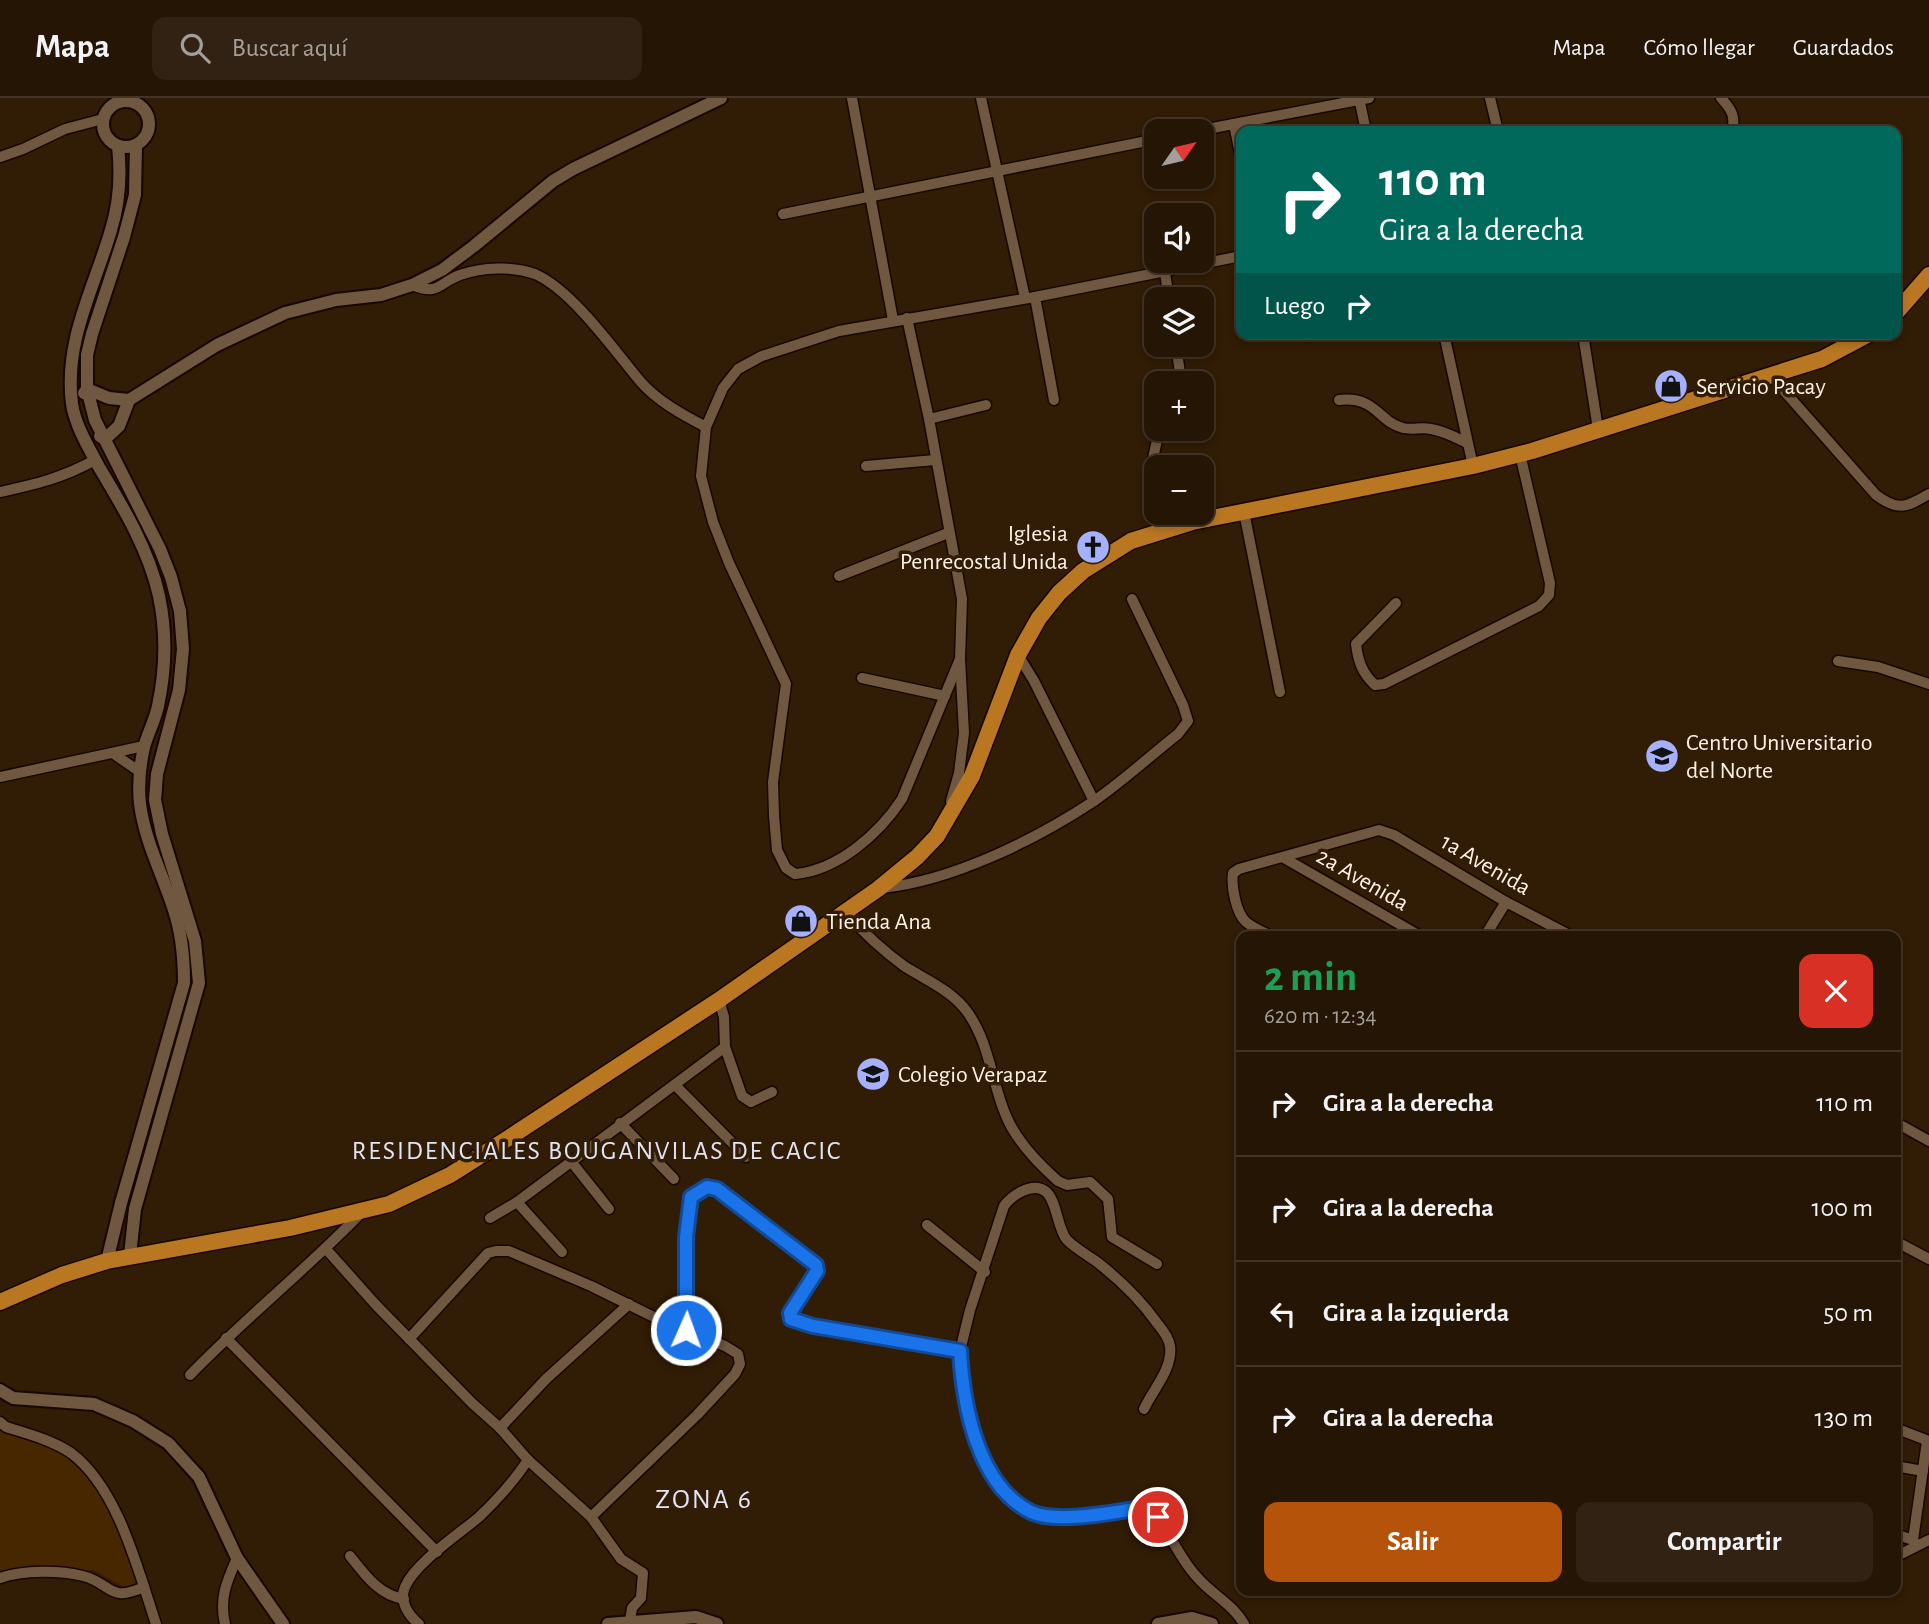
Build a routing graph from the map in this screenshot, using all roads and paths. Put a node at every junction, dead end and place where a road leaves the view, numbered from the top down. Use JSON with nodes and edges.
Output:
{"nodes":[{"id":1,"x":721,"y":98,"type":"edge"},
{"id":2,"x":852,"y":98,"type":"edge"},
{"id":3,"x":981,"y":98,"type":"edge"},
{"id":4,"x":1490,"y":98,"type":"edge"},
{"id":5,"x":1721,"y":98,"type":"edge"},
{"id":6,"x":124,"y":99,"type":"edge"},
{"id":7,"x":1363,"y":99,"type":"edge"},
{"id":8,"x":103,"y":120,"type":"junction"},
{"id":9,"x":1234,"y":124,"type":"junction"},
{"id":10,"x":1366,"y":126,"type":"edge"},
{"id":11,"x":1497,"y":126,"type":"edge"},
{"id":12,"x":1734,"y":126,"type":"edge"},
{"id":13,"x":1214,"y":128,"type":"edge"},
{"id":14,"x":1236,"y":134,"type":"edge"},
{"id":15,"x":1144,"y":142,"type":"edge"},
{"id":16,"x":136,"y":145,"type":"junction"},
{"id":17,"x":118,"y":146,"type":"junction"},
{"id":18,"x":0,"y":157,"type":"edge"},
{"id":19,"x":996,"y":171,"type":"junction"},
{"id":20,"x":870,"y":196,"type":"junction"},
{"id":21,"x":783,"y":214,"type":"dead end"},
{"id":22,"x":1236,"y":257,"type":"edge"},
{"id":23,"x":1214,"y":262,"type":"edge"},
{"id":24,"x":1160,"y":273,"type":"edge"},
{"id":25,"x":1929,"y":275,"type":"edge"},
{"id":26,"x":412,"y":285,"type":"junction"},
{"id":27,"x":1030,"y":298,"type":"junction"},
{"id":28,"x":1901,"y":306,"type":"edge"},
{"id":29,"x":907,"y":318,"type":"junction"},
{"id":30,"x":894,"y":320,"type":"junction"},
{"id":31,"x":1445,"y":340,"type":"edge"},
{"id":32,"x":1584,"y":340,"type":"edge"},
{"id":33,"x":1858,"y":340,"type":"edge"},
{"id":34,"x":1771,"y":376,"type":"junction"},
{"id":35,"x":87,"y":389,"type":"junction"},
{"id":36,"x":128,"y":400,"type":"junction"},
{"id":37,"x":1054,"y":400,"type":"dead end"},
{"id":38,"x":1339,"y":400,"type":"dead end"},
{"id":39,"x":986,"y":405,"type":"dead end"},
{"id":40,"x":72,"y":407,"type":"junction"},
{"id":41,"x":929,"y":419,"type":"junction"},
{"id":42,"x":78,"y":424,"type":"junction"},
{"id":43,"x":706,"y":427,"type":"junction"},
{"id":44,"x":1598,"y":429,"type":"junction"},
{"id":45,"x":105,"y":439,"type":"junction"},
{"id":46,"x":1467,"y":443,"type":"junction"},
{"id":47,"x":1520,"y":454,"type":"junction"},
{"id":48,"x":95,"y":460,"type":"junction"},
{"id":49,"x":935,"y":460,"type":"junction"},
{"id":50,"x":866,"y":466,"type":"dead end"},
{"id":51,"x":1472,"y":466,"type":"junction"},
{"id":52,"x":0,"y":492,"type":"edge"},
{"id":53,"x":1929,"y":494,"type":"edge"},
{"id":54,"x":1244,"y":512,"type":"junction"},
{"id":55,"x":1174,"y":527,"type":"joint"},
{"id":56,"x":948,"y":533,"type":"junction"},
{"id":57,"x":839,"y":576,"type":"dead end"},
{"id":58,"x":1132,"y":599,"type":"dead end"},
{"id":59,"x":1396,"y":603,"type":"dead end"},
{"id":60,"x":1018,"y":655,"type":"junction"},
{"id":61,"x":960,"y":659,"type":"junction"},
{"id":62,"x":1838,"y":661,"type":"dead end"},
{"id":63,"x":862,"y":678,"type":"dead end"},
{"id":64,"x":1929,"y":684,"type":"edge"},
{"id":65,"x":1280,"y":692,"type":"dead end"},
{"id":66,"x":945,"y":696,"type":"junction"},
{"id":67,"x":144,"y":746,"type":"junction"},
{"id":68,"x":114,"y":754,"type":"junction"},
{"id":69,"x":140,"y":772,"type":"junction"},
{"id":70,"x":0,"y":777,"type":"edge"},
{"id":71,"x":1094,"y":801,"type":"junction"},
{"id":72,"x":947,"y":815,"type":"junction"},
{"id":73,"x":1284,"y":858,"type":"junction"},
{"id":74,"x":878,"y":889,"type":"junction"},
{"id":75,"x":1506,"y":902,"type":"junction"},
{"id":76,"x":845,"y":912,"type":"junction"},
{"id":77,"x":1262,"y":931,"type":"edge"},
{"id":78,"x":1411,"y":931,"type":"edge"},
{"id":79,"x":1488,"y":931,"type":"edge"},
{"id":80,"x":1561,"y":931,"type":"edge"},
{"id":81,"x":719,"y":1000,"type":"junction"},
{"id":82,"x":725,"y":1047,"type":"junction"},
{"id":83,"x":675,"y":1085,"type":"junction"},
{"id":84,"x":772,"y":1092,"type":"dead end"},
{"id":85,"x":620,"y":1123,"type":"junction"},
{"id":86,"x":1901,"y":1125,"type":"edge"},
{"id":87,"x":1929,"y":1141,"type":"edge"},
{"id":88,"x":746,"y":1157,"type":"dead end"},
{"id":89,"x":570,"y":1160,"type":"junction"},
{"id":90,"x":674,"y":1179,"type":"dead end"},
{"id":91,"x":517,"y":1202,"type":"junction"},
{"id":92,"x":609,"y":1209,"type":"dead end"},
{"id":93,"x":362,"y":1212,"type":"junction"},
{"id":94,"x":490,"y":1219,"type":"dead end"},
{"id":95,"x":927,"y":1224,"type":"dead end"},
{"id":96,"x":1901,"y":1244,"type":"edge"},
{"id":97,"x":326,"y":1250,"type":"junction"},
{"id":98,"x":562,"y":1252,"type":"dead end"},
{"id":99,"x":130,"y":1255,"type":"junction"},
{"id":100,"x":1929,"y":1259,"type":"edge"},
{"id":101,"x":107,"y":1261,"type":"junction"},
{"id":102,"x":1157,"y":1264,"type":"dead end"},
{"id":103,"x":985,"y":1272,"type":"junction"},
{"id":104,"x":0,"y":1302,"type":"edge"},
{"id":105,"x":629,"y":1304,"type":"junction"},
{"id":106,"x":686,"y":1330,"type":"junction"},
{"id":107,"x":226,"y":1338,"type":"junction"},
{"id":108,"x":409,"y":1339,"type":"junction"},
{"id":109,"x":960,"y":1351,"type":"junction"},
{"id":110,"x":190,"y":1376,"type":"dead end"},
{"id":111,"x":0,"y":1390,"type":"edge"},
{"id":112,"x":1144,"y":1409,"type":"dead end"},
{"id":113,"x":0,"y":1422,"type":"edge"},
{"id":114,"x":500,"y":1428,"type":"junction"},
{"id":115,"x":1901,"y":1430,"type":"edge"},
{"id":116,"x":1928,"y":1441,"type":"edge"},
{"id":117,"x":528,"y":1460,"type":"junction"},
{"id":118,"x":1901,"y":1467,"type":"edge"},
{"id":119,"x":1923,"y":1471,"type":"junction"},
{"id":120,"x":591,"y":1517,"type":"junction"},
{"id":121,"x":1901,"y":1537,"type":"edge"},
{"id":122,"x":1929,"y":1540,"type":"edge"},
{"id":123,"x":1915,"y":1543,"type":"junction"},
{"id":124,"x":437,"y":1552,"type":"junction"},
{"id":125,"x":1901,"y":1553,"type":"edge"},
{"id":126,"x":350,"y":1556,"type":"dead end"},
{"id":127,"x":237,"y":1558,"type":"junction"},
{"id":128,"x":0,"y":1578,"type":"edge"},
{"id":129,"x":144,"y":1587,"type":"junction"},
{"id":130,"x":404,"y":1598,"type":"junction"},
{"id":131,"x":630,"y":1621,"type":"junction"},
{"id":132,"x":156,"y":1624,"type":"edge"},
{"id":133,"x":225,"y":1624,"type":"edge"},
{"id":134,"x":283,"y":1624,"type":"edge"},
{"id":135,"x":419,"y":1624,"type":"edge"},
{"id":136,"x":608,"y":1624,"type":"edge"},
{"id":137,"x":717,"y":1624,"type":"edge"},
{"id":138,"x":1158,"y":1624,"type":"edge"},
{"id":139,"x":1212,"y":1624,"type":"edge"},
{"id":140,"x":1244,"y":1624,"type":"edge"}],
"edges":[{"from":1,"to":26,"type":"street"},
{"from":2,"to":20,"type":"street"},
{"from":3,"to":19,"type":"street"},
{"from":4,"to":11,"type":"street"},
{"from":5,"to":12,"type":"street"},
{"from":6,"to":8,"type":"street"},
{"from":6,"to":16,"type":"street"},
{"from":7,"to":9,"type":"street"},
{"from":7,"to":10,"type":"street"},
{"from":8,"to":17,"type":"street"},
{"from":8,"to":18,"type":"street"},
{"from":9,"to":13,"type":"street"},
{"from":9,"to":14,"type":"street"},
{"from":15,"to":19,"type":"street"},
{"from":16,"to":17,"type":"street"},
{"from":16,"to":35,"type":"street"},
{"from":17,"to":40,"type":"street"},
{"from":19,"to":20,"type":"street"},
{"from":19,"to":27,"type":"street"},
{"from":20,"to":21,"type":"street"},
{"from":20,"to":30,"type":"street"},
{"from":22,"to":23,"type":"street"},
{"from":24,"to":27,"type":"street"},
{"from":25,"to":28,"type":"highway"},
{"from":26,"to":36,"type":"street"},
{"from":26,"to":43,"type":"street"},
{"from":27,"to":29,"type":"street"},
{"from":27,"to":37,"type":"street"},
{"from":29,"to":30,"type":"street"},
{"from":29,"to":41,"type":"street"},
{"from":30,"to":43,"type":"street"},
{"from":31,"to":46,"type":"street"},
{"from":32,"to":44,"type":"street"},
{"from":33,"to":34,"type":"highway"},
{"from":34,"to":44,"type":"highway"},
{"from":34,"to":53,"type":"street"},
{"from":35,"to":36,"type":"street"},
{"from":35,"to":40,"type":"street"},
{"from":35,"to":45,"type":"street"},
{"from":36,"to":45,"type":"street"},
{"from":38,"to":46,"type":"street"},
{"from":39,"to":41,"type":"street"},
{"from":40,"to":42,"type":"street"},
{"from":41,"to":49,"type":"street"},
{"from":42,"to":45,"type":"street"},
{"from":42,"to":48,"type":"street"},
{"from":43,"to":66,"type":"street"},
{"from":44,"to":47,"type":"highway"},
{"from":45,"to":99,"type":"street"},
{"from":46,"to":51,"type":"street"},
{"from":47,"to":51,"type":"highway"},
{"from":47,"to":59,"type":"street"},
{"from":48,"to":52,"type":"street"},
{"from":48,"to":67,"type":"street"},
{"from":49,"to":50,"type":"street"},
{"from":49,"to":56,"type":"street"},
{"from":51,"to":54,"type":"highway"},
{"from":54,"to":55,"type":"highway"},
{"from":54,"to":65,"type":"street"},
{"from":55,"to":60,"type":"highway"},
{"from":56,"to":57,"type":"street"},
{"from":56,"to":61,"type":"street"},
{"from":58,"to":71,"type":"street"},
{"from":60,"to":71,"type":"street"},
{"from":60,"to":72,"type":"highway"},
{"from":61,"to":66,"type":"street"},
{"from":61,"to":72,"type":"street"},
{"from":62,"to":64,"type":"street"},
{"from":63,"to":66,"type":"street"},
{"from":67,"to":68,"type":"street"},
{"from":67,"to":69,"type":"street"},
{"from":68,"to":69,"type":"street"},
{"from":68,"to":70,"type":"street"},
{"from":69,"to":101,"type":"street"},
{"from":71,"to":74,"type":"street"},
{"from":72,"to":74,"type":"highway"},
{"from":73,"to":75,"type":"street","name":"1a Avenida"},
{"from":73,"to":77,"type":"street"},
{"from":73,"to":78,"type":"street","name":"2a Avenida"},
{"from":74,"to":76,"type":"highway"},
{"from":75,"to":79,"type":"street"},
{"from":75,"to":80,"type":"street","name":"1a Avenida"},
{"from":76,"to":81,"type":"highway"},
{"from":76,"to":102,"type":"street"},
{"from":81,"to":82,"type":"street"},
{"from":81,"to":93,"type":"highway"},
{"from":82,"to":83,"type":"street"},
{"from":82,"to":84,"type":"street"},
{"from":83,"to":85,"type":"street"},
{"from":83,"to":88,"type":"street"},
{"from":85,"to":89,"type":"street"},
{"from":85,"to":90,"type":"street"},
{"from":86,"to":87,"type":"street"},
{"from":89,"to":91,"type":"street"},
{"from":89,"to":92,"type":"street"},
{"from":91,"to":94,"type":"street"},
{"from":91,"to":98,"type":"street"},
{"from":93,"to":97,"type":"street"},
{"from":93,"to":99,"type":"highway"},
{"from":95,"to":103,"type":"street"},
{"from":96,"to":100,"type":"street"},
{"from":97,"to":107,"type":"street"},
{"from":97,"to":108,"type":"street"},
{"from":99,"to":101,"type":"highway"},
{"from":101,"to":104,"type":"highway"},
{"from":103,"to":109,"type":"street"},
{"from":103,"to":112,"type":"street"},
{"from":105,"to":106,"type":"street"},
{"from":105,"to":108,"type":"street"},
{"from":105,"to":114,"type":"street"},
{"from":106,"to":109,"type":"street"},
{"from":106,"to":120,"type":"street"},
{"from":107,"to":110,"type":"street"},
{"from":107,"to":124,"type":"street"},
{"from":108,"to":114,"type":"street"},
{"from":109,"to":140,"type":"street"},
{"from":111,"to":127,"type":"street"},
{"from":113,"to":129,"type":"street"},
{"from":114,"to":117,"type":"street"},
{"from":115,"to":116,"type":"street"},
{"from":116,"to":119,"type":"street"},
{"from":117,"to":120,"type":"street"},
{"from":117,"to":124,"type":"street"},
{"from":118,"to":119,"type":"street"},
{"from":119,"to":123,"type":"street"},
{"from":120,"to":131,"type":"street"},
{"from":121,"to":123,"type":"street"},
{"from":122,"to":123,"type":"street"},
{"from":123,"to":125,"type":"street"},
{"from":124,"to":130,"type":"street"},
{"from":126,"to":130,"type":"street"},
{"from":127,"to":133,"type":"street"},
{"from":127,"to":134,"type":"street"},
{"from":128,"to":129,"type":"street"},
{"from":129,"to":132,"type":"street"},
{"from":130,"to":135,"type":"street"},
{"from":131,"to":136,"type":"street"},
{"from":131,"to":137,"type":"street"},
{"from":138,"to":139,"type":"street"}]}
